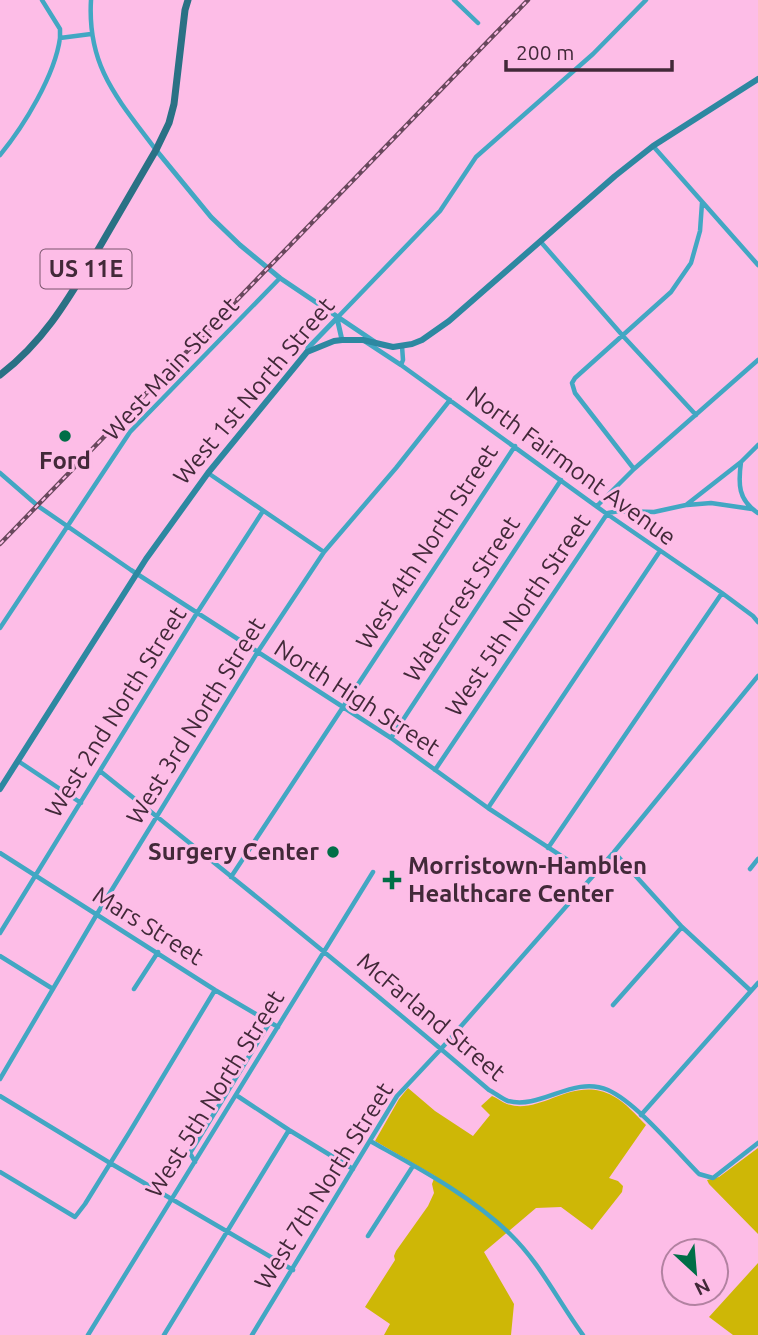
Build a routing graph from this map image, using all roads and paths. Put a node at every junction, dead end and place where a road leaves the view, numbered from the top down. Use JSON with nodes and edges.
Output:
{"nodes":[{"id":1,"x":42,"y":0,"type":"edge"},
{"id":2,"x":91,"y":0,"type":"edge"},
{"id":3,"x":188,"y":0,"type":"edge"},
{"id":4,"x":454,"y":0,"type":"edge"},
{"id":5,"x":646,"y":0,"type":"edge"},
{"id":6,"x":478,"y":23,"type":"dead end"},
{"id":7,"x":91,"y":33,"type":"junction"},
{"id":8,"x":60,"y":38,"type":"junction"},
{"id":9,"x":758,"y":79,"type":"edge"},
{"id":10,"x":653,"y":146,"type":"junction"},
{"id":11,"x":156,"y":150,"type":"junction"},
{"id":12,"x":0,"y":155,"type":"edge"},
{"id":13,"x":702,"y":203,"type":"junction"},
{"id":14,"x":540,"y":240,"type":"junction"},
{"id":15,"x":758,"y":265,"type":"edge"},
{"id":16,"x":279,"y":278,"type":"junction"},
{"id":17,"x":337,"y":318,"type":"junction"},
{"id":18,"x":623,"y":336,"type":"junction"},
{"id":19,"x":342,"y":340,"type":"junction"},
{"id":20,"x":363,"y":340,"type":"junction"},
{"id":21,"x":378,"y":344,"type":"junction"},
{"id":22,"x":402,"y":346,"type":"junction"},
{"id":23,"x":307,"y":352,"type":"junction"},
{"id":24,"x":758,"y":360,"type":"edge"},
{"id":25,"x":401,"y":365,"type":"junction"},
{"id":26,"x":0,"y":375,"type":"edge"},
{"id":27,"x":450,"y":400,"type":"junction"},
{"id":28,"x":696,"y":415,"type":"junction"},
{"id":29,"x":758,"y":445,"type":"edge"},
{"id":30,"x":515,"y":446,"type":"junction"},
{"id":31,"x":741,"y":462,"type":"junction"},
{"id":32,"x":634,"y":469,"type":"junction"},
{"id":33,"x":0,"y":473,"type":"edge"},
{"id":34,"x":208,"y":473,"type":"junction"},
{"id":35,"x":561,"y":480,"type":"junction"},
{"id":36,"x":686,"y":505,"type":"junction"},
{"id":37,"x":597,"y":506,"type":"junction"},
{"id":38,"x":752,"y":509,"type":"junction"},
{"id":39,"x":263,"y":510,"type":"junction"},
{"id":40,"x":758,"y":513,"type":"edge"},
{"id":41,"x":607,"y":514,"type":"junction"},
{"id":42,"x":66,"y":526,"type":"junction"},
{"id":43,"x":660,"y":551,"type":"junction"},
{"id":44,"x":324,"y":552,"type":"junction"},
{"id":45,"x":136,"y":574,"type":"junction"},
{"id":46,"x":722,"y":593,"type":"junction"},
{"id":47,"x":197,"y":613,"type":"junction"},
{"id":48,"x":758,"y":622,"type":"edge"},
{"id":49,"x":0,"y":628,"type":"edge"},
{"id":50,"x":257,"y":653,"type":"junction"},
{"id":51,"x":758,"y":676,"type":"edge"},
{"id":52,"x":342,"y":708,"type":"junction"},
{"id":53,"x":391,"y":738,"type":"junction"},
{"id":54,"x":18,"y":761,"type":"junction"},
{"id":55,"x":435,"y":770,"type":"junction"},
{"id":56,"x":100,"y":771,"type":"junction"},
{"id":57,"x":0,"y":789,"type":"edge"},
{"id":58,"x":80,"y":803,"type":"junction"},
{"id":59,"x":488,"y":808,"type":"junction"},
{"id":60,"x":157,"y":816,"type":"junction"},
{"id":61,"x":548,"y":848,"type":"junction"},
{"id":62,"x":614,"y":852,"type":"junction"},
{"id":63,"x":0,"y":853,"type":"edge"},
{"id":64,"x":758,"y":859,"type":"edge"},
{"id":65,"x":750,"y":869,"type":"dead end"},
{"id":66,"x":373,"y":872,"type":"dead end"},
{"id":67,"x":35,"y":876,"type":"junction"},
{"id":68,"x":592,"y":876,"type":"junction"},
{"id":69,"x":230,"y":877,"type":"junction"},
{"id":70,"x":97,"y":914,"type":"junction"},
{"id":71,"x":682,"y":928,"type":"junction"},
{"id":72,"x":0,"y":933,"type":"edge"},
{"id":73,"x":324,"y":951,"type":"junction"},
{"id":74,"x":158,"y":952,"type":"junction"},
{"id":75,"x":0,"y":956,"type":"edge"},
{"id":76,"x":758,"y":983,"type":"edge"},
{"id":77,"x":53,"y":989,"type":"junction"},
{"id":78,"x":134,"y":989,"type":"dead end"},
{"id":79,"x":215,"y":990,"type":"junction"},
{"id":80,"x":751,"y":991,"type":"junction"},
{"id":81,"x":613,"y":1005,"type":"dead end"},
{"id":82,"x":270,"y":1022,"type":"junction"},
{"id":83,"x":278,"y":1027,"type":"junction"},
{"id":84,"x":441,"y":1049,"type":"junction"},
{"id":85,"x":0,"y":1079,"type":"edge"},
{"id":86,"x":235,"y":1095,"type":"junction"},
{"id":87,"x":0,"y":1096,"type":"edge"},
{"id":88,"x":641,"y":1115,"type":"junction"},
{"id":89,"x":289,"y":1130,"type":"junction"},
{"id":90,"x":370,"y":1141,"type":"junction"},
{"id":91,"x":758,"y":1143,"type":"edge"},
{"id":92,"x":195,"y":1162,"type":"junction"},
{"id":93,"x":110,"y":1163,"type":"junction"},
{"id":94,"x":413,"y":1166,"type":"junction"},
{"id":95,"x":353,"y":1169,"type":"junction"},
{"id":96,"x":0,"y":1172,"type":"edge"},
{"id":97,"x":170,"y":1199,"type":"junction"},
{"id":98,"x":226,"y":1232,"type":"junction"},
{"id":99,"x":368,"y":1236,"type":"dead end"},
{"id":100,"x":293,"y":1270,"type":"junction"},
{"id":101,"x":88,"y":1335,"type":"edge"},
{"id":102,"x":164,"y":1335,"type":"edge"},
{"id":103,"x":252,"y":1335,"type":"edge"},
{"id":104,"x":583,"y":1335,"type":"edge"}],
"edges":[{"from":1,"to":8,"type":"street"},
{"from":2,"to":7,"type":"street"},
{"from":3,"to":11,"type":"main road","number":"US 11E"},
{"from":4,"to":6,"type":"street"},
{"from":5,"to":17,"type":"street","name":"West 1st North Street"},
{"from":7,"to":8,"type":"street"},
{"from":7,"to":11,"type":"street"},
{"from":8,"to":12,"type":"street"},
{"from":9,"to":10,"type":"main road"},
{"from":10,"to":13,"type":"street"},
{"from":10,"to":14,"type":"main road"},
{"from":11,"to":16,"type":"street"},
{"from":11,"to":26,"type":"main road","number":"US 11E"},
{"from":13,"to":15,"type":"street"},
{"from":13,"to":18,"type":"street"},
{"from":14,"to":18,"type":"street"},
{"from":14,"to":22,"type":"main road"},
{"from":16,"to":17,"type":"street"},
{"from":16,"to":42,"type":"street","name":"West Main Street"},
{"from":17,"to":19,"type":"street"},
{"from":17,"to":21,"type":"street"},
{"from":17,"to":23,"type":"street","name":"West 1st North Street"},
{"from":18,"to":28,"type":"street"},
{"from":18,"to":32,"type":"street"},
{"from":19,"to":20,"type":"main road"},
{"from":19,"to":23,"type":"main road"},
{"from":20,"to":21,"type":"main road"},
{"from":20,"to":25,"type":"street","name":"North Fairmont Avenue"},
{"from":21,"to":22,"type":"main road"},
{"from":22,"to":25,"type":"street"},
{"from":23,"to":34,"type":"main road","name":"West 1st North Street"},
{"from":24,"to":28,"type":"street"},
{"from":25,"to":27,"type":"street","name":"North Fairmont Avenue"},
{"from":27,"to":30,"type":"street","name":"North Fairmont Avenue"},
{"from":27,"to":44,"type":"street","name":"West 3rd North Street"},
{"from":28,"to":32,"type":"street"},
{"from":29,"to":31,"type":"street"},
{"from":30,"to":35,"type":"street","name":"North Fairmont Avenue"},
{"from":30,"to":52,"type":"street","name":"West 4th North Street"},
{"from":31,"to":36,"type":"street"},
{"from":31,"to":38,"type":"street"},
{"from":32,"to":37,"type":"street"},
{"from":33,"to":42,"type":"street","name":"North High Street"},
{"from":34,"to":39,"type":"street"},
{"from":34,"to":45,"type":"main road","name":"West 1st North Street"},
{"from":35,"to":37,"type":"street","name":"North Fairmont Avenue"},
{"from":35,"to":53,"type":"street","name":"Watercrest Street"},
{"from":36,"to":38,"type":"street"},
{"from":36,"to":41,"type":"street"},
{"from":37,"to":41,"type":"street","name":"North Fairmont Avenue"},
{"from":38,"to":40,"type":"street"},
{"from":39,"to":44,"type":"street"},
{"from":39,"to":47,"type":"street","name":"West 2nd North Street"},
{"from":41,"to":43,"type":"street","name":"North Fairmont Avenue"},
{"from":41,"to":55,"type":"street","name":"West 5th North Street"},
{"from":42,"to":45,"type":"street","name":"North High Street"},
{"from":42,"to":49,"type":"street","name":"West Main Street"},
{"from":43,"to":46,"type":"street","name":"North Fairmont Avenue"},
{"from":43,"to":59,"type":"street"},
{"from":44,"to":50,"type":"street","name":"West 3rd North Street"},
{"from":45,"to":47,"type":"street","name":"North High Street"},
{"from":45,"to":54,"type":"main road","name":"West 1st North Street"},
{"from":46,"to":48,"type":"street","name":"North Fairmont Avenue"},
{"from":46,"to":61,"type":"street"},
{"from":47,"to":50,"type":"street","name":"North High Street"},
{"from":47,"to":56,"type":"street","name":"West 2nd North Street"},
{"from":50,"to":52,"type":"street","name":"North High Street"},
{"from":50,"to":60,"type":"street","name":"West 3rd North Street"},
{"from":51,"to":62,"type":"street","name":"West 7th North Street"},
{"from":52,"to":53,"type":"street","name":"North High Street"},
{"from":52,"to":69,"type":"street","name":"West 4th North Street"},
{"from":53,"to":55,"type":"street","name":"North High Street"},
{"from":54,"to":57,"type":"main road","name":"West 1st North Street"},
{"from":54,"to":58,"type":"street"},
{"from":55,"to":59,"type":"street","name":"North High Street"},
{"from":56,"to":58,"type":"street","name":"West 2nd North Street"},
{"from":56,"to":60,"type":"street","name":"McFarland Street"},
{"from":58,"to":67,"type":"street","name":"West 2nd North Street"},
{"from":59,"to":61,"type":"street","name":"North High Street"},
{"from":60,"to":69,"type":"street","name":"McFarland Street"},
{"from":60,"to":70,"type":"street","name":"West 3rd North Street"},
{"from":61,"to":68,"type":"street","name":"North High Street"},
{"from":62,"to":68,"type":"street","name":"West 7th North Street"},
{"from":62,"to":71,"type":"street"},
{"from":63,"to":67,"type":"street","name":"Mars Street"},
{"from":64,"to":65,"type":"street"},
{"from":66,"to":73,"type":"street","name":"West 5th North Street"},
{"from":67,"to":70,"type":"street","name":"Mars Street"},
{"from":67,"to":72,"type":"street","name":"West 2nd North Street"},
{"from":68,"to":84,"type":"street","name":"West 7th North Street"},
{"from":69,"to":73,"type":"street","name":"McFarland Street"},
{"from":70,"to":74,"type":"street","name":"Mars Street"},
{"from":70,"to":77,"type":"street","name":"West 3rd North Street"},
{"from":71,"to":80,"type":"street"},
{"from":71,"to":81,"type":"street"},
{"from":73,"to":83,"type":"street","name":"West 5th North Street"},
{"from":73,"to":84,"type":"street","name":"McFarland Street"},
{"from":74,"to":78,"type":"street"},
{"from":74,"to":79,"type":"street","name":"Mars Street"},
{"from":75,"to":77,"type":"street"},
{"from":76,"to":80,"type":"street"},
{"from":77,"to":85,"type":"street","name":"West 3rd North Street"},
{"from":79,"to":82,"type":"street","name":"Mars Street"},
{"from":79,"to":93,"type":"street"},
{"from":80,"to":88,"type":"street"},
{"from":82,"to":83,"type":"street","name":"Mars Street"},
{"from":82,"to":92,"type":"street"},
{"from":83,"to":86,"type":"street","name":"West 5th North Street"},
{"from":84,"to":88,"type":"street","name":"McFarland Street"},
{"from":84,"to":90,"type":"street","name":"West 7th North Street"},
{"from":86,"to":89,"type":"street"},
{"from":86,"to":92,"type":"street","name":"West 5th North Street"},
{"from":87,"to":93,"type":"street"},
{"from":88,"to":91,"type":"street","name":"McFarland Street"},
{"from":89,"to":95,"type":"street"},
{"from":89,"to":98,"type":"street"},
{"from":90,"to":94,"type":"street"},
{"from":90,"to":95,"type":"street","name":"West 7th North Street"},
{"from":92,"to":97,"type":"street","name":"West 5th North Street"},
{"from":93,"to":96,"type":"street"},
{"from":93,"to":97,"type":"street"},
{"from":94,"to":99,"type":"street"},
{"from":94,"to":104,"type":"street"},
{"from":95,"to":100,"type":"street","name":"West 7th North Street"},
{"from":97,"to":98,"type":"street"},
{"from":97,"to":101,"type":"street","name":"West 5th North Street"},
{"from":98,"to":100,"type":"street"},
{"from":98,"to":102,"type":"street"},
{"from":100,"to":103,"type":"street","name":"West 7th North Street"}]}
